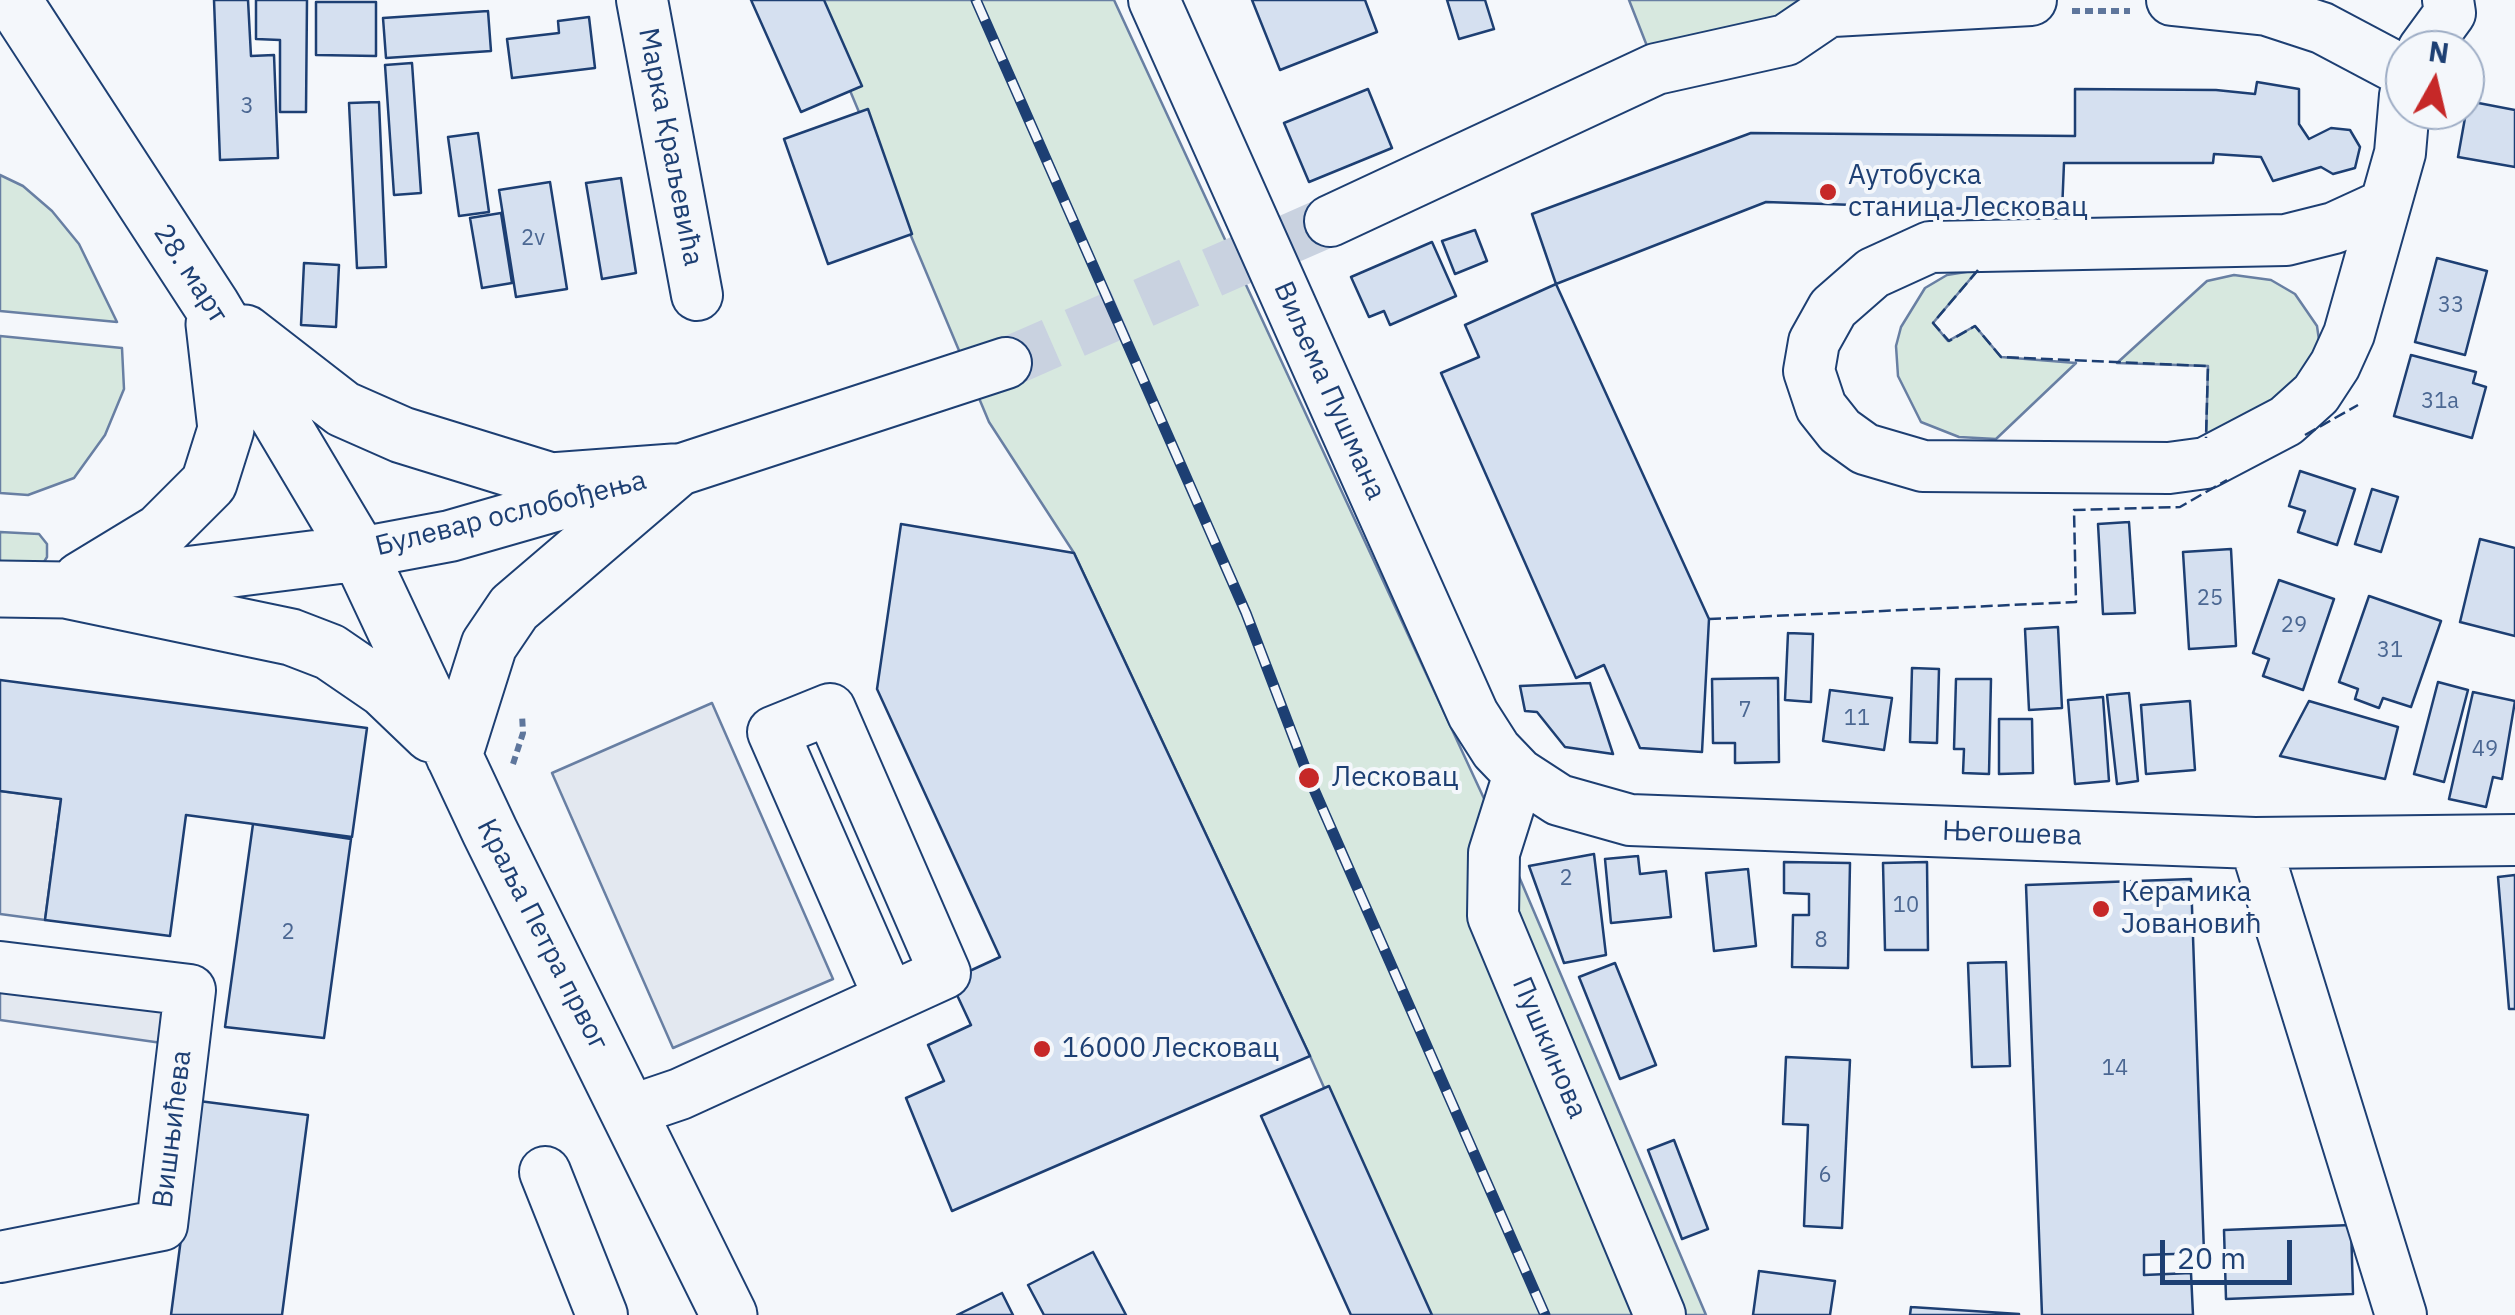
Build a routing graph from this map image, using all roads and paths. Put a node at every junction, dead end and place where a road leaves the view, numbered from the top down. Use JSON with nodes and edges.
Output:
{"nodes":[{"id":1,"x":13,"y":0,"type":"edge"},
{"id":2,"x":642,"y":0,"type":"edge"},
{"id":3,"x":1154,"y":0,"type":"edge"},
{"id":4,"x":2448,"y":0,"type":"edge"},
{"id":5,"x":2157,"y":5,"type":"edge"},
{"id":6,"x":1839,"y":6,"type":"edge"},
{"id":7,"x":2048,"y":6,"type":"edge"},
{"id":8,"x":2438,"y":30,"type":"edge"},
{"id":9,"x":2385,"y":61,"type":"edge"},
{"id":10,"x":2402,"y":130,"type":"edge"},
{"id":11,"x":2382,"y":206,"type":"junction"},
{"id":12,"x":1330,"y":221,"type":"tunnel mouth"},
{"id":13,"x":697,"y":294,"type":"dead end"},
{"id":14,"x":212,"y":306,"type":"junction"},
{"id":15,"x":1006,"y":363,"type":"tunnel mouth"},
{"id":16,"x":673,"y":472,"type":"junction"},
{"id":17,"x":359,"y":553,"type":"junction"},
{"id":18,"x":0,"y":588,"type":"edge"},
{"id":19,"x":66,"y":590,"type":"junction"},
{"id":20,"x":522,"y":701,"type":"dead end"},
{"id":21,"x":454,"y":756,"type":"junction"},
{"id":22,"x":1519,"y":774,"type":"junction"},
{"id":23,"x":490,"y":832,"type":"junction"},
{"id":24,"x":2515,"y":840,"type":"edge"},
{"id":25,"x":2255,"y":843,"type":"junction"},
{"id":26,"x":0,"y":967,"type":"edge"},
{"id":27,"x":889,"y":997,"type":"junction"},
{"id":28,"x":630,"y":1110,"type":"junction"},
{"id":29,"x":545,"y":1172,"type":"dead end"},
{"id":30,"x":0,"y":1257,"type":"edge"},
{"id":31,"x":602,"y":1315,"type":"edge"},
{"id":32,"x":729,"y":1315,"type":"edge"},
{"id":33,"x":1660,"y":1315,"type":"edge"},
{"id":34,"x":2401,"y":1315,"type":"edge"}],
"edges":[{"from":1,"to":14,"type":"main road","name":"28. март"},
{"from":2,"to":13,"type":"street","name":"Марка Краљевића"},
{"from":3,"to":22,"type":"street","name":"Виљема Пушмана"},
{"from":4,"to":8,"type":"street"},
{"from":5,"to":7,"type":"path"},
{"from":5,"to":9,"type":"street"},
{"from":6,"to":7,"type":"street"},
{"from":6,"to":12,"type":"street"},
{"from":10,"to":11,"type":"street"},
{"from":11,"to":11,"type":"street"},
{"from":14,"to":16,"type":"main road"},
{"from":14,"to":17,"type":"main road","name":"28. март"},
{"from":14,"to":19,"type":"main road"},
{"from":15,"to":16,"type":"street","name":"Булевар ослобођења"},
{"from":16,"to":17,"type":"street","name":"Булевар ослобођења"},
{"from":16,"to":21,"type":"main road"},
{"from":17,"to":19,"type":"main road","name":"Булевар ослобођења"},
{"from":17,"to":21,"type":"main road","name":"Краља Петра првог"},
{"from":18,"to":19,"type":"main road","name":"Булевар ослобођења"},
{"from":19,"to":21,"type":"main road"},
{"from":20,"to":23,"type":"path"},
{"from":21,"to":23,"type":"main road","name":"Краља Петра првог"},
{"from":22,"to":25,"type":"street","name":"Његошева"},
{"from":22,"to":33,"type":"street","name":"Пушкинова"},
{"from":23,"to":28,"type":"main road","name":"Краља Петра првог"},
{"from":24,"to":25,"type":"street","name":"Његошева"},
{"from":25,"to":34,"type":"street"},
{"from":26,"to":30,"type":"street","name":"Вишњићева"},
{"from":27,"to":27,"type":"street"},
{"from":27,"to":28,"type":"street"},
{"from":28,"to":32,"type":"main road","name":"Краља Петра првог"},
{"from":29,"to":31,"type":"street"}]}
